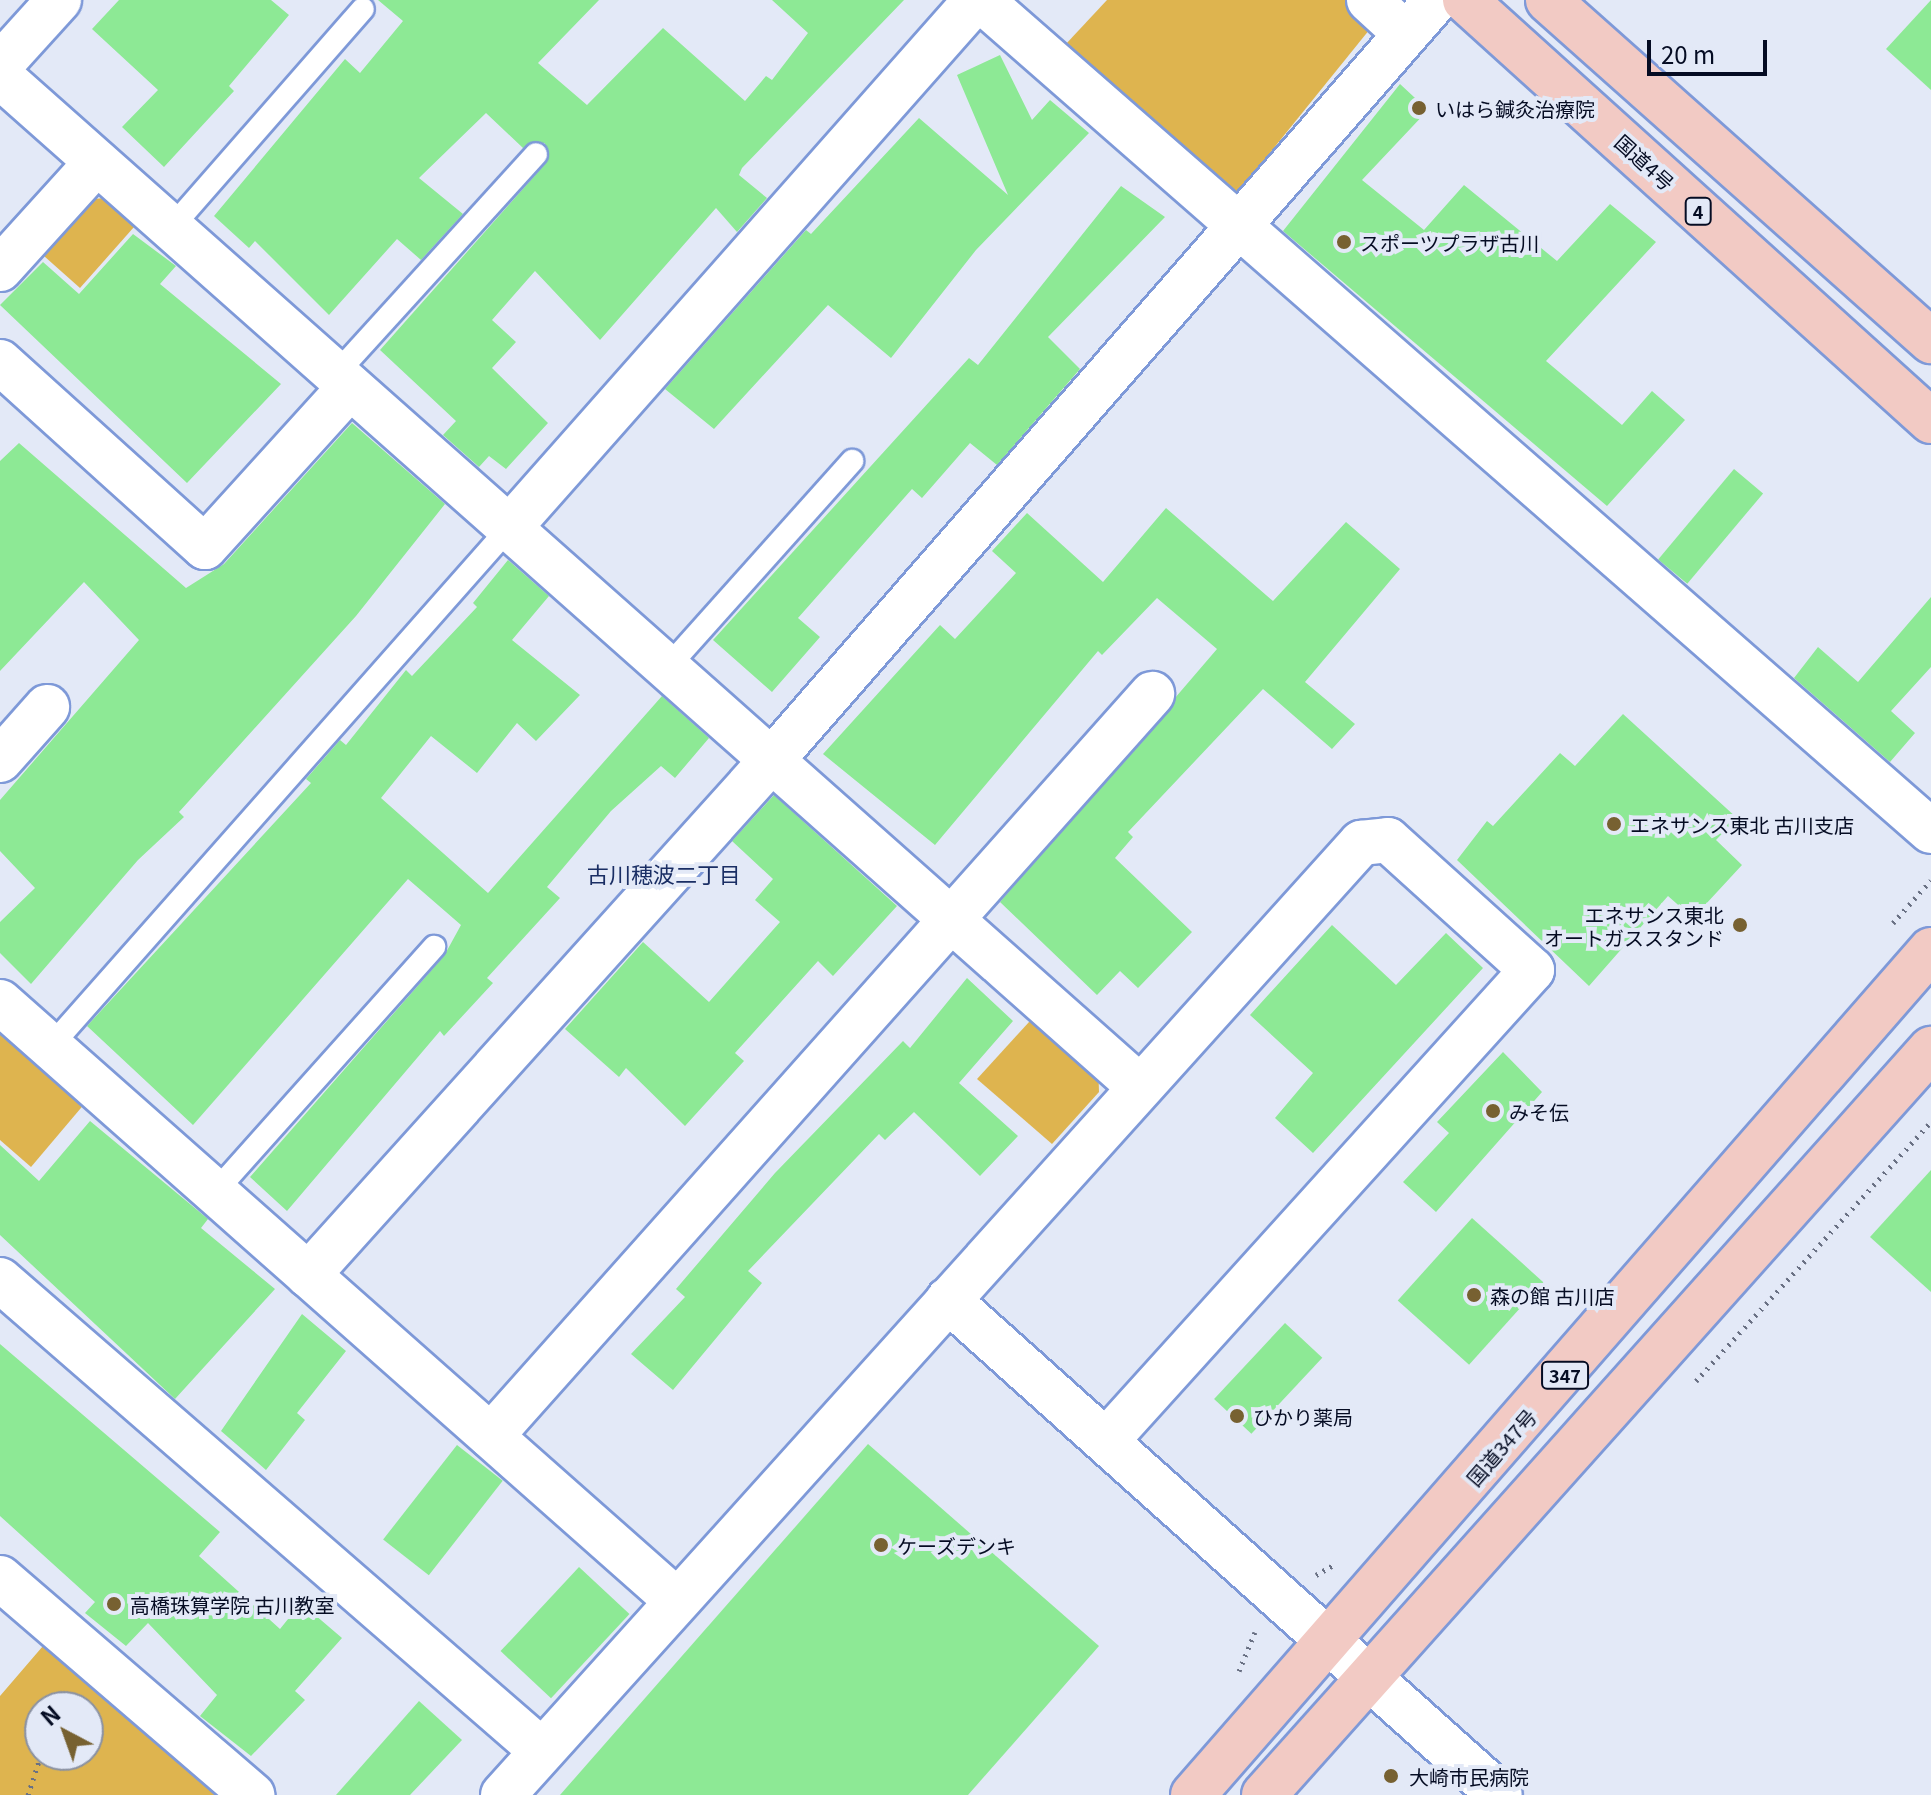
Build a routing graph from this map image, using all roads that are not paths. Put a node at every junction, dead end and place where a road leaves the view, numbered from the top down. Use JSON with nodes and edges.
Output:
{"nodes":[{"id":1,"x":59,"y":0,"type":"edge"},
{"id":2,"x":979,"y":0,"type":"edge"},
{"id":3,"x":1369,"y":0,"type":"edge"},
{"id":4,"x":1436,"y":0,"type":"edge"},
{"id":5,"x":1465,"y":0,"type":"edge"},
{"id":6,"x":1548,"y":0,"type":"edge"},
{"id":7,"x":363,"y":9,"type":"dead end"},
{"id":8,"x":1406,"y":34,"type":"junction"},
{"id":9,"x":0,"y":65,"type":"edge"},
{"id":10,"x":0,"y":76,"type":"edge"},
{"id":11,"x":536,"y":154,"type":"dead end"},
{"id":12,"x":97,"y":162,"type":"junction"},
{"id":13,"x":1239,"y":225,"type":"junction"},
{"id":14,"x":171,"y":228,"type":"junction"},
{"id":15,"x":0,"y":269,"type":"edge"},
{"id":16,"x":1931,"y":341,"type":"edge"},
{"id":17,"x":0,"y":362,"type":"edge"},
{"id":18,"x":343,"y":380,"type":"junction"},
{"id":19,"x":1931,"y":421,"type":"edge"},
{"id":20,"x":852,"y":461,"type":"dead end"},
{"id":21,"x":509,"y":528,"type":"junction"},
{"id":22,"x":667,"y":668,"type":"junction"},
{"id":23,"x":1152,"y":694,"type":"dead end"},
{"id":24,"x":47,"y":707,"type":"dead end"},
{"id":25,"x":0,"y":760,"type":"edge"},
{"id":26,"x":771,"y":761,"type":"junction"},
{"id":27,"x":1931,"y":831,"type":"edge"},
{"id":28,"x":953,"y":921,"type":"junction"},
{"id":29,"x":434,"y":947,"type":"dead end"},
{"id":30,"x":1931,"y":950,"type":"edge"},
{"id":31,"x":0,"y":1002,"type":"edge"},
{"id":32,"x":50,"y":1047,"type":"junction"},
{"id":33,"x":1931,"y":1049,"type":"edge"},
{"id":34,"x":1140,"y":1087,"type":"junction"},
{"id":35,"x":215,"y":1192,"type":"junction"},
{"id":36,"x":308,"y":1275,"type":"junction"},
{"id":37,"x":0,"y":1280,"type":"edge"},
{"id":38,"x":948,"y":1300,"type":"junction"},
{"id":39,"x":491,"y":1436,"type":"junction"},
{"id":40,"x":1106,"y":1441,"type":"junction"},
{"id":41,"x":0,"y":1578,"type":"edge"},
{"id":42,"x":677,"y":1601,"type":"junction"},
{"id":43,"x":1331,"y":1640,"type":"junction"},
{"id":44,"x":1368,"y":1673,"type":"junction"},
{"id":45,"x":542,"y":1751,"type":"junction"},
{"id":46,"x":252,"y":1795,"type":"edge"},
{"id":47,"x":503,"y":1795,"type":"edge"},
{"id":48,"x":1193,"y":1795,"type":"edge"},
{"id":49,"x":1264,"y":1795,"type":"edge"},
{"id":50,"x":1500,"y":1795,"type":"edge"}],
"edges":[{"from":1,"to":9,"type":"street"},
{"from":2,"to":13,"type":"street"},
{"from":2,"to":21,"type":"street"},
{"from":3,"to":8,"type":"street"},
{"from":4,"to":8,"type":"street"},
{"from":5,"to":19,"type":"highway","name":"国道4号","number":"4"},
{"from":6,"to":16,"type":"highway"},
{"from":7,"to":14,"type":"lane"},
{"from":8,"to":13,"type":"street"},
{"from":10,"to":12,"type":"street"},
{"from":11,"to":18,"type":"lane"},
{"from":12,"to":14,"type":"street"},
{"from":12,"to":15,"type":"street"},
{"from":13,"to":26,"type":"street"},
{"from":13,"to":27,"type":"street"},
{"from":14,"to":18,"type":"street"},
{"from":17,"to":18,"type":"street"},
{"from":18,"to":21,"type":"street"},
{"from":20,"to":22,"type":"lane"},
{"from":21,"to":22,"type":"street"},
{"from":21,"to":32,"type":"lane"},
{"from":22,"to":26,"type":"street"},
{"from":23,"to":28,"type":"street"},
{"from":24,"to":25,"type":"street"},
{"from":26,"to":28,"type":"street"},
{"from":26,"to":36,"type":"street"},
{"from":28,"to":34,"type":"street"},
{"from":28,"to":39,"type":"street"},
{"from":29,"to":35,"type":"lane"},
{"from":30,"to":43,"type":"highway","name":"国道347号","number":"347"},
{"from":31,"to":32,"type":"street"},
{"from":32,"to":35,"type":"street"},
{"from":33,"to":44,"type":"highway","number":"347"},
{"from":34,"to":38,"type":"street"},
{"from":34,"to":40,"type":"street"},
{"from":35,"to":36,"type":"street"},
{"from":36,"to":39,"type":"street"},
{"from":37,"to":45,"type":"street"},
{"from":38,"to":40,"type":"street"},
{"from":38,"to":42,"type":"street"},
{"from":39,"to":42,"type":"street"},
{"from":40,"to":43,"type":"street"},
{"from":41,"to":46,"type":"street"},
{"from":42,"to":45,"type":"street"},
{"from":43,"to":44,"type":"street"},
{"from":43,"to":48,"type":"highway","name":"国道347号","number":"347"},
{"from":44,"to":49,"type":"highway","number":"347"},
{"from":44,"to":50,"type":"street"},
{"from":45,"to":47,"type":"street"}]}
